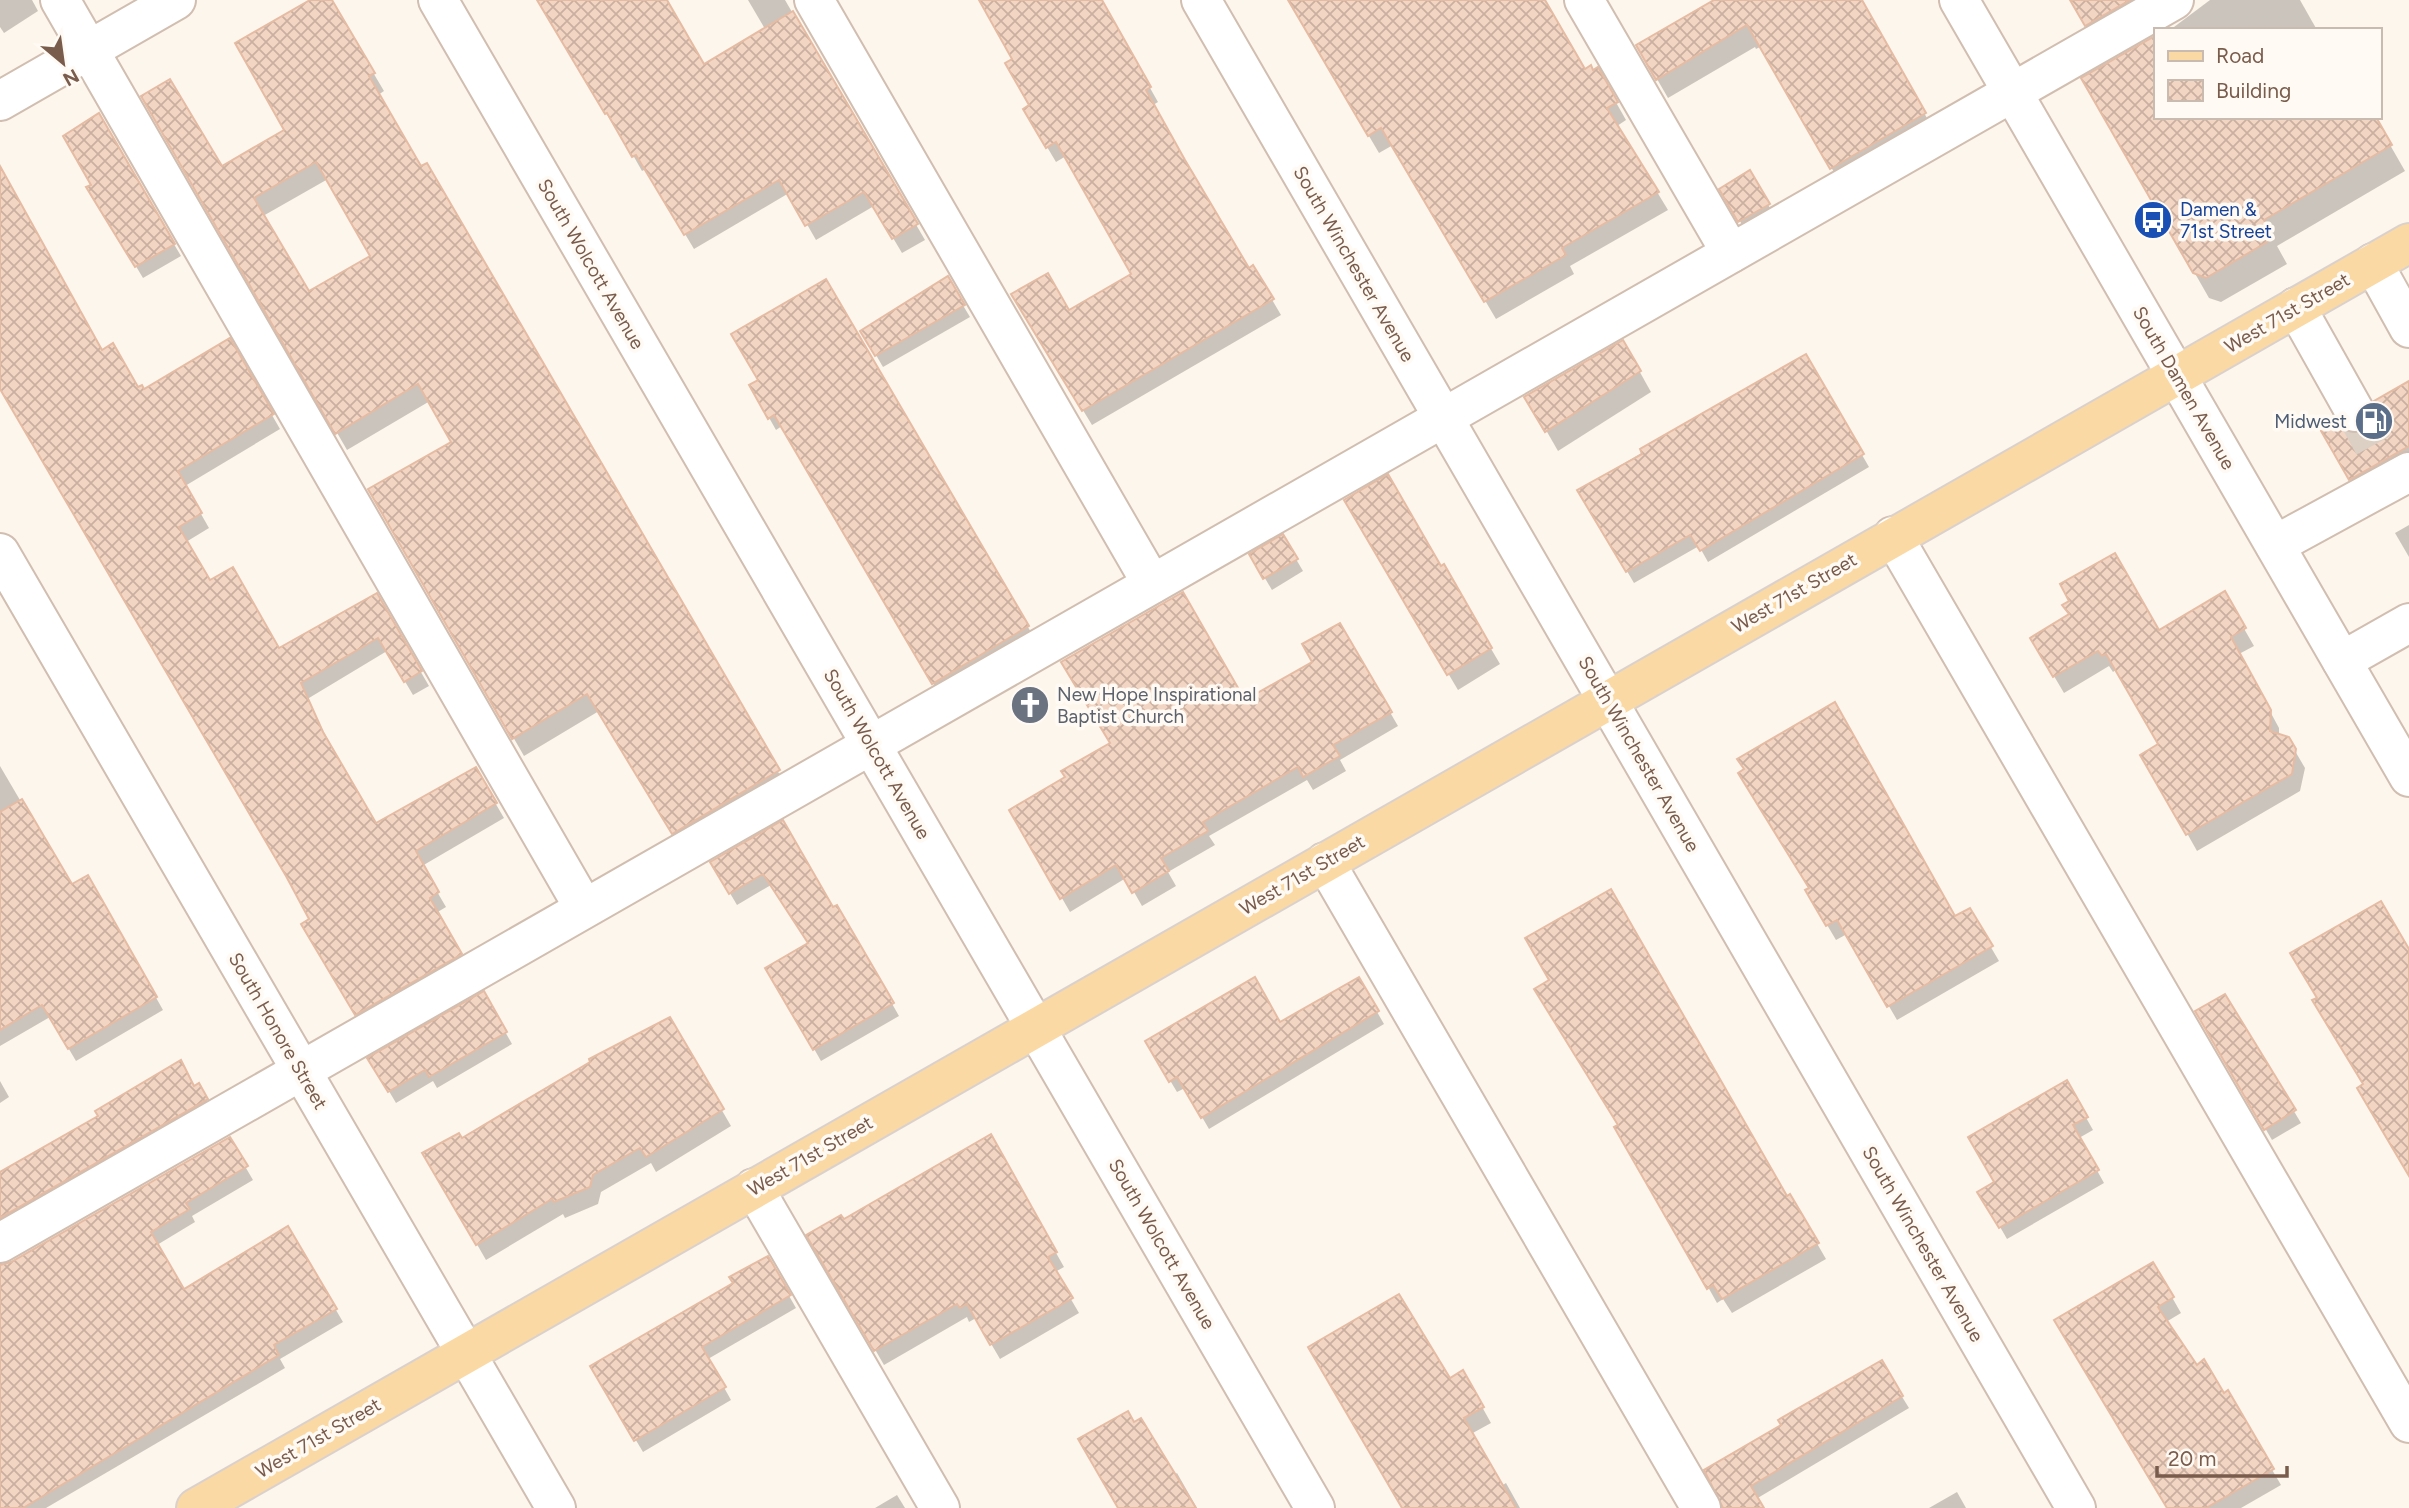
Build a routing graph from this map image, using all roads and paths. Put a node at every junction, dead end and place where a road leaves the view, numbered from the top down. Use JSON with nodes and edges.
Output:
{"nodes":[{"id":1,"x":60,"y":0,"type":"edge"},
{"id":2,"x":176,"y":0,"type":"edge"},
{"id":3,"x":438,"y":0,"type":"edge"},
{"id":4,"x":814,"y":0,"type":"edge"},
{"id":5,"x":1201,"y":0,"type":"edge"},
{"id":6,"x":1584,"y":0,"type":"edge"},
{"id":7,"x":1959,"y":0,"type":"edge"},
{"id":8,"x":2174,"y":0,"type":"edge"},
{"id":9,"x":89,"y":50,"type":"junction"},
{"id":10,"x":2012,"y":92,"type":"junction"},
{"id":11,"x":0,"y":100,"type":"edge"},
{"id":12,"x":2409,"y":243,"type":"edge"},
{"id":13,"x":1731,"y":253,"type":"junction"},
{"id":14,"x":2373,"y":263,"type":"junction"},
{"id":15,"x":2296,"y":307,"type":"junction"},
{"id":16,"x":2409,"y":328,"type":"edge"},
{"id":17,"x":2177,"y":376,"type":"junction"},
{"id":18,"x":2355,"y":412,"type":"tunnel mouth"},
{"id":19,"x":1443,"y":417,"type":"junction"},
{"id":20,"x":2395,"y":472,"type":"edge"},
{"id":21,"x":1893,"y":536,"type":"junction"},
{"id":22,"x":2275,"y":545,"type":"junction"},
{"id":23,"x":0,"y":553,"type":"edge"},
{"id":24,"x":1152,"y":584,"type":"junction"},
{"id":25,"x":2409,"y":623,"type":"edge"},
{"id":26,"x":2342,"y":661,"type":"junction"},
{"id":27,"x":1607,"y":700,"type":"junction"},
{"id":28,"x":871,"y":745,"type":"junction"},
{"id":29,"x":2409,"y":777,"type":"edge"},
{"id":30,"x":1325,"y":862,"type":"junction"},
{"id":31,"x":584,"y":908,"type":"junction"},
{"id":32,"x":1036,"y":1027,"type":"junction"},
{"id":33,"x":301,"y":1071,"type":"junction"},
{"id":34,"x":754,"y":1188,"type":"junction"},
{"id":35,"x":5,"y":1230,"type":"edge"},
{"id":36,"x":466,"y":1354,"type":"junction"},
{"id":37,"x":2409,"y":1423,"type":"edge"},
{"id":38,"x":196,"y":1508,"type":"edge"},
{"id":39,"x":556,"y":1508,"type":"edge"},
{"id":40,"x":940,"y":1508,"type":"edge"},
{"id":41,"x":1315,"y":1508,"type":"edge"},
{"id":42,"x":1701,"y":1508,"type":"edge"},
{"id":43,"x":2076,"y":1508,"type":"edge"}],
"edges":[{"from":1,"to":9,"type":"street"},
{"from":2,"to":9,"type":"street"},
{"from":3,"to":28,"type":"street","name":"South Wolcott Avenue"},
{"from":4,"to":24,"type":"street"},
{"from":5,"to":19,"type":"street","name":"South Winchester Avenue"},
{"from":6,"to":13,"type":"street"},
{"from":7,"to":10,"type":"street","name":"South Damen Avenue"},
{"from":8,"to":10,"type":"street"},
{"from":9,"to":11,"type":"street"},
{"from":9,"to":31,"type":"street"},
{"from":10,"to":13,"type":"street"},
{"from":10,"to":17,"type":"street","name":"South Damen Avenue"},
{"from":12,"to":14,"type":"main road","name":"West 71st Street"},
{"from":13,"to":19,"type":"street"},
{"from":14,"to":15,"type":"main road","name":"West 71st Street"},
{"from":14,"to":16,"type":"street"},
{"from":15,"to":17,"type":"main road","name":"West 71st Street"},
{"from":15,"to":18,"type":"street"},
{"from":17,"to":21,"type":"main road","name":"West 71st Street"},
{"from":17,"to":22,"type":"street","name":"South Damen Avenue"},
{"from":19,"to":24,"type":"street"},
{"from":19,"to":27,"type":"street","name":"South Winchester Avenue"},
{"from":20,"to":22,"type":"street"},
{"from":21,"to":27,"type":"main road","name":"West 71st Street"},
{"from":21,"to":37,"type":"street"},
{"from":22,"to":26,"type":"street","name":"South Damen Avenue"},
{"from":23,"to":33,"type":"street","name":"South Honore Street"},
{"from":24,"to":28,"type":"street"},
{"from":25,"to":26,"type":"street"},
{"from":26,"to":29,"type":"street","name":"South Damen Avenue"},
{"from":27,"to":30,"type":"main road","name":"West 71st Street"},
{"from":27,"to":43,"type":"street","name":"South Winchester Avenue"},
{"from":28,"to":31,"type":"street"},
{"from":28,"to":32,"type":"street","name":"South Wolcott Avenue"},
{"from":30,"to":32,"type":"main road","name":"West 71st Street"},
{"from":30,"to":42,"type":"street"},
{"from":31,"to":33,"type":"street"},
{"from":32,"to":34,"type":"main road","name":"West 71st Street"},
{"from":32,"to":41,"type":"street","name":"South Wolcott Avenue"},
{"from":33,"to":35,"type":"street"},
{"from":33,"to":36,"type":"street","name":"South Honore Street"},
{"from":34,"to":36,"type":"main road","name":"West 71st Street"},
{"from":34,"to":40,"type":"street"},
{"from":36,"to":38,"type":"main road","name":"West 71st Street"},
{"from":36,"to":39,"type":"street","name":"South Honore Street"}]}
